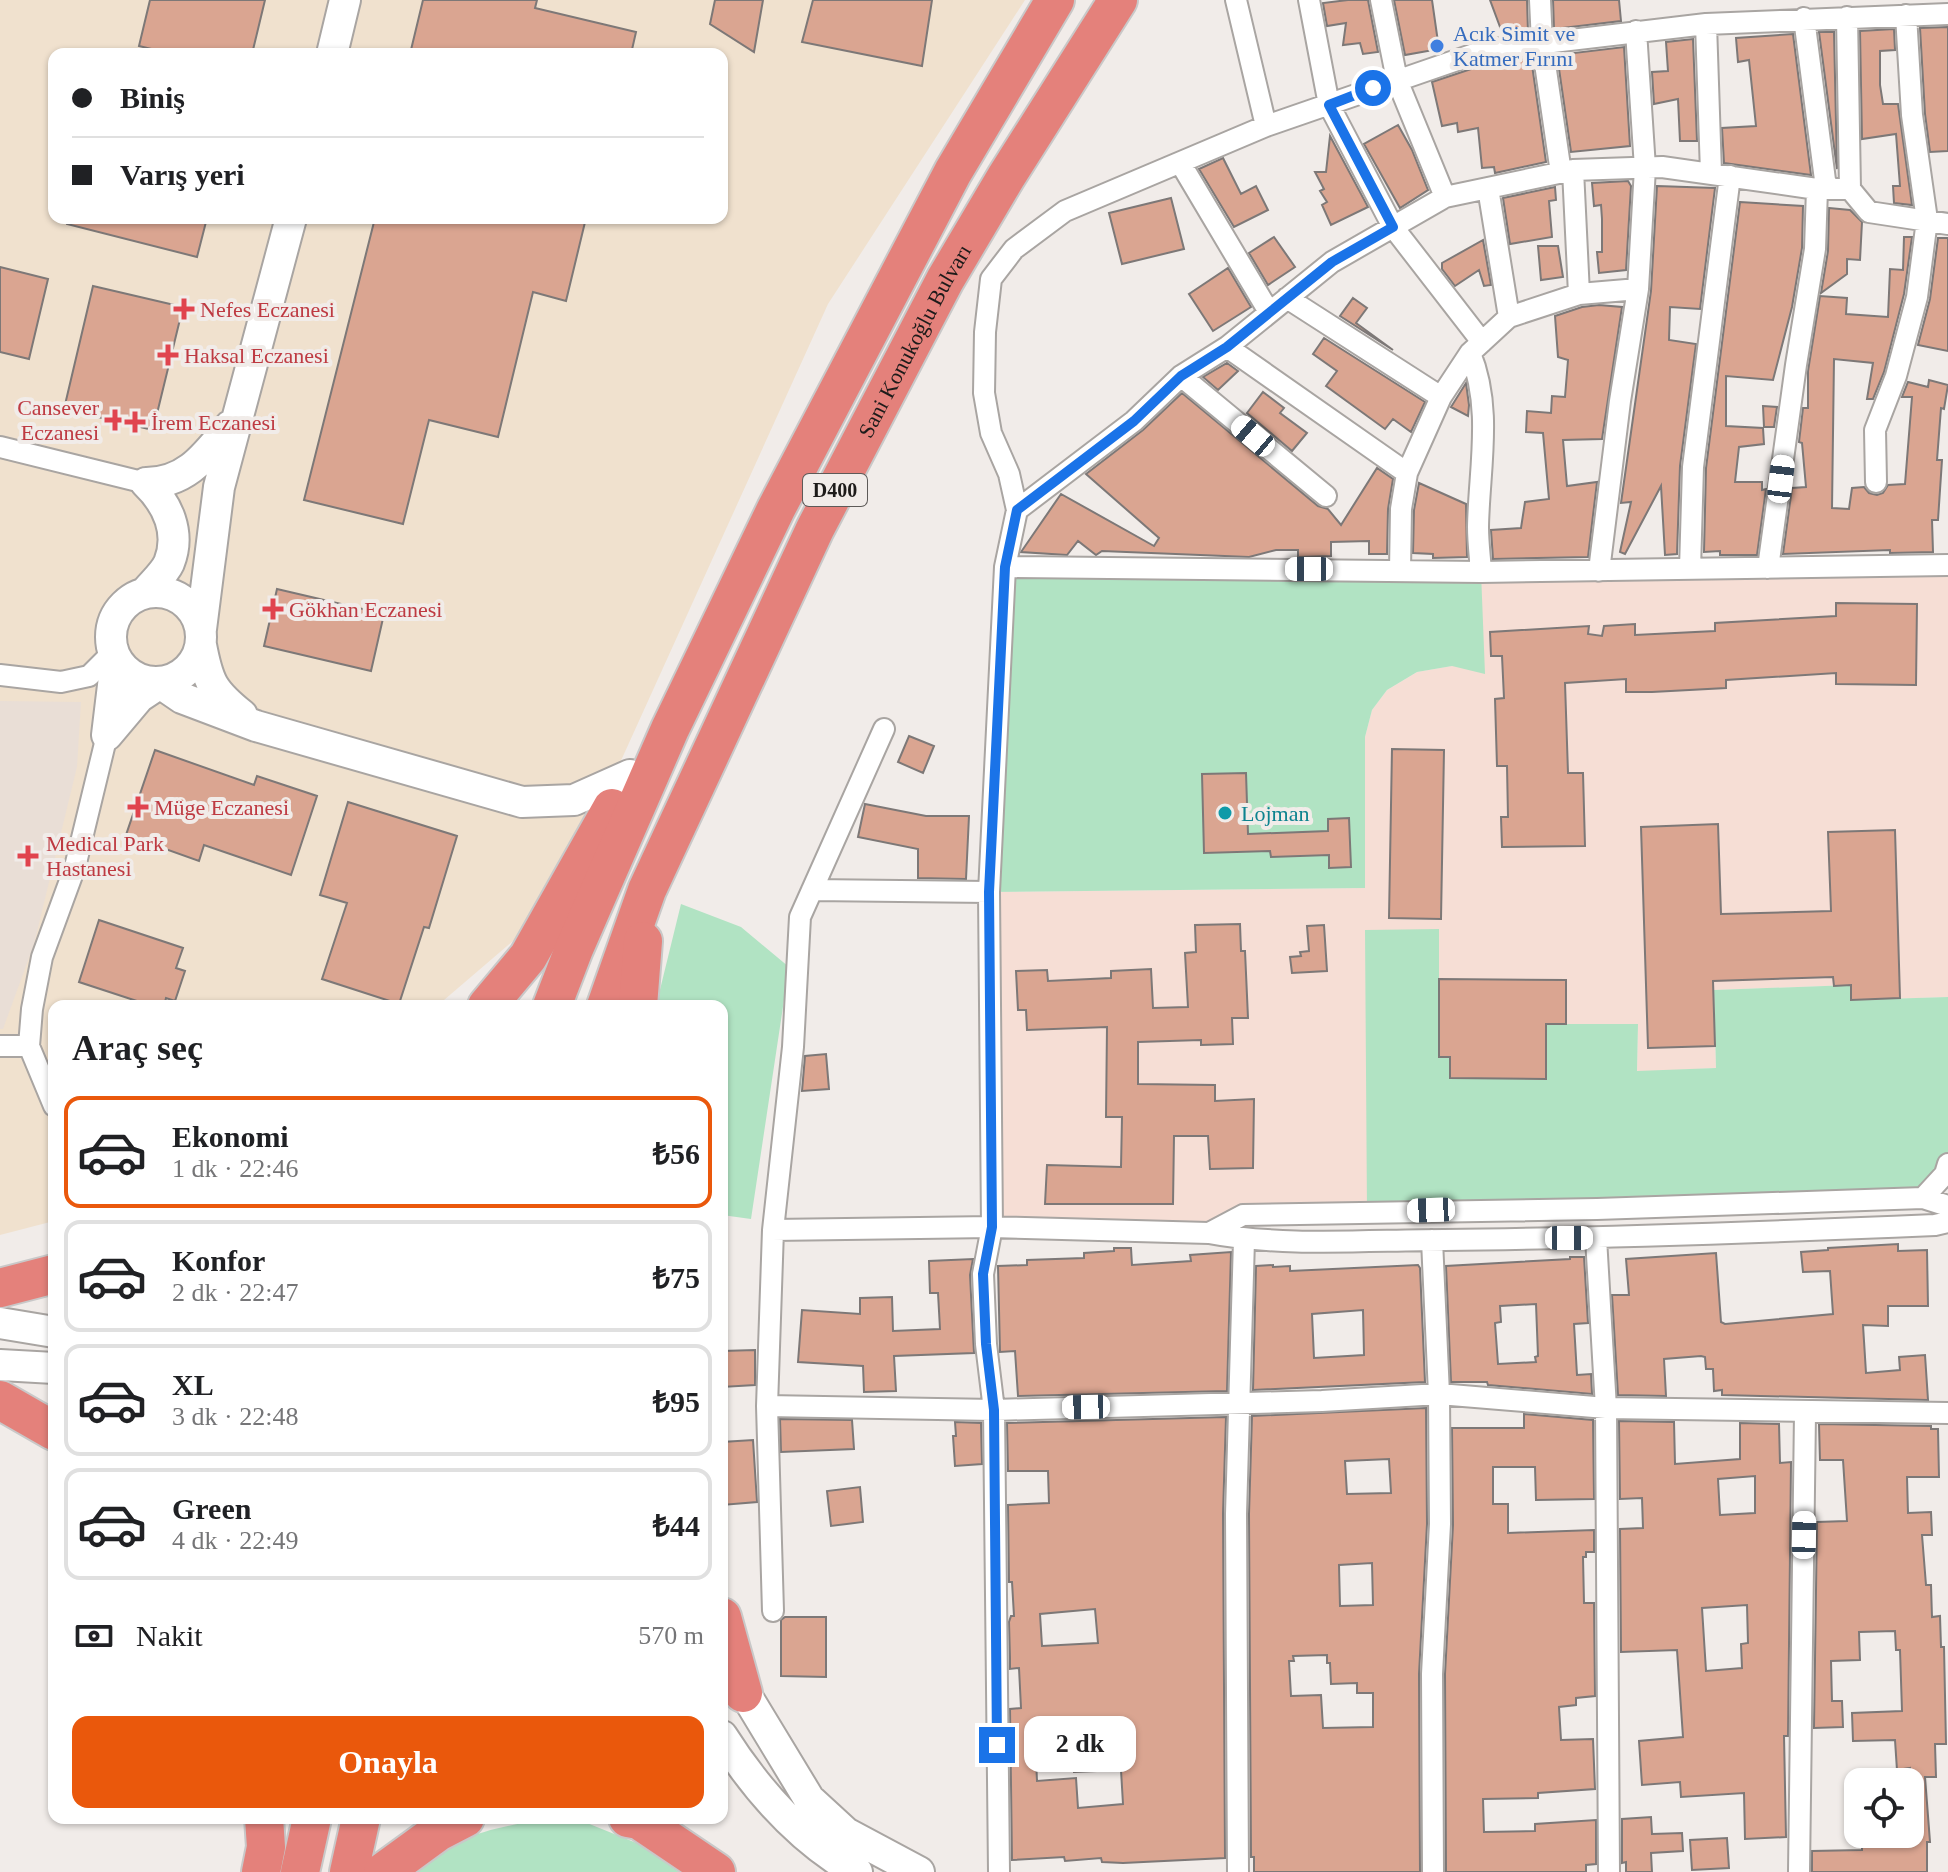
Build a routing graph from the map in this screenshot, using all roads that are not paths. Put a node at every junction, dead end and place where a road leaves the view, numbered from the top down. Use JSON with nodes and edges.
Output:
{"nodes":[{"id":1,"x":345,"y":0,"type":"edge"},
{"id":2,"x":1055,"y":0,"type":"edge"},
{"id":3,"x":1118,"y":0,"type":"edge"},
{"id":4,"x":1236,"y":0,"type":"edge"},
{"id":5,"x":1309,"y":0,"type":"edge"},
{"id":6,"x":1381,"y":0,"type":"edge"},
{"id":7,"x":1540,"y":0,"type":"edge"},
{"id":8,"x":1797,"y":12,"type":"edge"},
{"id":9,"x":1948,"y":14,"type":"edge"},
{"id":10,"x":1906,"y":15,"type":"junction"},
{"id":11,"x":1847,"y":17,"type":"junction"},
{"id":12,"x":1706,"y":24,"type":"junction"},
{"id":13,"x":1636,"y":31,"type":"junction"},
{"id":14,"x":1542,"y":43,"type":"junction"},
{"id":15,"x":333,"y":48,"type":"edge"},
{"id":16,"x":1397,"y":80,"type":"junction"},
{"id":17,"x":1329,"y":105,"type":"junction"},
{"id":18,"x":1266,"y":126,"type":"junction"},
{"id":19,"x":1181,"y":164,"type":"junction"},
{"id":20,"x":1645,"y":168,"type":"junction"},
{"id":21,"x":1567,"y":172,"type":"junction"},
{"id":22,"x":1721,"y":175,"type":"junction"},
{"id":23,"x":1488,"y":188,"type":"junction"},
{"id":24,"x":1832,"y":189,"type":"junction"},
{"id":25,"x":1445,"y":197,"type":"junction"},
{"id":26,"x":1927,"y":220,"type":"junction"},
{"id":27,"x":289,"y":224,"type":"edge"},
{"id":28,"x":1948,"y":224,"type":"edge"},
{"id":29,"x":1393,"y":227,"type":"junction"},
{"id":30,"x":1638,"y":289,"type":"junction"},
{"id":31,"x":1579,"y":294,"type":"junction"},
{"id":32,"x":1287,"y":298,"type":"junction"},
{"id":33,"x":1269,"y":312,"type":"junction"},
{"id":34,"x":1509,"y":317,"type":"junction"},
{"id":35,"x":1227,"y":347,"type":"junction"},
{"id":36,"x":1476,"y":347,"type":"junction"},
{"id":37,"x":1181,"y":376,"type":"junction"},
{"id":38,"x":1441,"y":397,"type":"junction"},
{"id":39,"x":236,"y":418,"type":"junction"},
{"id":40,"x":0,"y":447,"type":"edge"},
{"id":41,"x":1407,"y":473,"type":"junction"},
{"id":42,"x":1876,"y":482,"type":"dead end"},
{"id":43,"x":146,"y":483,"type":"junction"},
{"id":44,"x":1326,"y":496,"type":"dead end"},
{"id":45,"x":1017,"y":510,"type":"junction"},
{"id":46,"x":1948,"y":565,"type":"edge"},
{"id":47,"x":1005,"y":567,"type":"junction"},
{"id":48,"x":1768,"y":568,"type":"junction"},
{"id":49,"x":1690,"y":569,"type":"junction"},
{"id":50,"x":1400,"y":570,"type":"junction"},
{"id":51,"x":1599,"y":571,"type":"junction"},
{"id":52,"x":1481,"y":572,"type":"junction"},
{"id":53,"x":145,"y":593,"type":"junction"},
{"id":54,"x":201,"y":637,"type":"junction"},
{"id":55,"x":113,"y":652,"type":"junction"},
{"id":56,"x":0,"y":675,"type":"edge"},
{"id":57,"x":160,"y":683,"type":"junction"},
{"id":58,"x":256,"y":726,"type":"junction"},
{"id":59,"x":670,"y":729,"type":"junction"},
{"id":60,"x":884,"y":729,"type":"dead end"},
{"id":61,"x":107,"y":735,"type":"junction"},
{"id":62,"x":630,"y":775,"type":"junction"},
{"id":63,"x":647,"y":890,"type":"junction"},
{"id":64,"x":812,"y":890,"type":"junction"},
{"id":65,"x":989,"y":892,"type":"junction"},
{"id":66,"x":492,"y":1000,"type":"edge"},
{"id":67,"x":554,"y":1000,"type":"edge"},
{"id":68,"x":608,"y":1000,"type":"edge"},
{"id":69,"x":638,"y":1000,"type":"edge"},
{"id":70,"x":0,"y":1046,"type":"edge"},
{"id":71,"x":29,"y":1046,"type":"junction"},
{"id":72,"x":48,"y":1092,"type":"edge"},
{"id":73,"x":1948,"y":1164,"type":"edge"},
{"id":74,"x":1923,"y":1198,"type":"junction"},
{"id":75,"x":1948,"y":1206,"type":"edge"},
{"id":76,"x":1948,"y":1222,"type":"edge"},
{"id":77,"x":992,"y":1227,"type":"junction"},
{"id":78,"x":773,"y":1230,"type":"junction"},
{"id":79,"x":1209,"y":1233,"type":"junction"},
{"id":80,"x":1596,"y":1238,"type":"junction"},
{"id":81,"x":1244,"y":1240,"type":"junction"},
{"id":82,"x":1432,"y":1240,"type":"junction"},
{"id":83,"x":48,"y":1276,"type":"edge"},
{"id":84,"x":0,"y":1288,"type":"edge"},
{"id":85,"x":0,"y":1323,"type":"edge"},
{"id":86,"x":48,"y":1331,"type":"edge"},
{"id":87,"x":0,"y":1365,"type":"edge"},
{"id":88,"x":48,"y":1368,"type":"edge"},
{"id":89,"x":1439,"y":1394,"type":"junction"},
{"id":90,"x":0,"y":1400,"type":"edge"},
{"id":91,"x":1239,"y":1402,"type":"junction"},
{"id":92,"x":767,"y":1406,"type":"junction"},
{"id":93,"x":1606,"y":1408,"type":"junction"},
{"id":94,"x":994,"y":1410,"type":"junction"},
{"id":95,"x":1805,"y":1413,"type":"junction"},
{"id":96,"x":1948,"y":1413,"type":"edge"},
{"id":97,"x":48,"y":1428,"type":"edge"},
{"id":98,"x":773,"y":1611,"type":"dead end"},
{"id":99,"x":728,"y":1639,"type":"edge"},
{"id":100,"x":728,"y":1667,"type":"edge"},
{"id":101,"x":743,"y":1693,"type":"junction"},
{"id":102,"x":728,"y":1746,"type":"edge"},
{"id":103,"x":264,"y":1824,"type":"edge"},
{"id":104,"x":311,"y":1824,"type":"edge"},
{"id":105,"x":360,"y":1824,"type":"edge"},
{"id":106,"x":453,"y":1824,"type":"edge"},
{"id":107,"x":645,"y":1824,"type":"edge"},
{"id":108,"x":261,"y":1872,"type":"edge"},
{"id":109,"x":300,"y":1872,"type":"edge"},
{"id":110,"x":349,"y":1872,"type":"edge"},
{"id":111,"x":383,"y":1872,"type":"edge"},
{"id":112,"x":716,"y":1872,"type":"edge"},
{"id":113,"x":857,"y":1872,"type":"edge"},
{"id":114,"x":919,"y":1872,"type":"edge"},
{"id":115,"x":999,"y":1872,"type":"edge"},
{"id":116,"x":1238,"y":1872,"type":"edge"},
{"id":117,"x":1433,"y":1872,"type":"edge"},
{"id":118,"x":1609,"y":1872,"type":"edge"},
{"id":119,"x":1799,"y":1872,"type":"edge"}],
"edges":[{"from":1,"to":15,"type":"street"},
{"from":2,"to":59,"type":"highway","name":"Sani Konukoğlu Bulvarı","number":"D400"},
{"from":3,"to":63,"type":"highway","name":"Sani Konukoğlu Bulvarı","number":"D400"},
{"from":4,"to":18,"type":"street"},
{"from":5,"to":17,"type":"street"},
{"from":6,"to":16,"type":"street"},
{"from":7,"to":14,"type":"street"},
{"from":8,"to":11,"type":"street"},
{"from":8,"to":12,"type":"street"},
{"from":8,"to":24,"type":"street"},
{"from":9,"to":10,"type":"street"},
{"from":10,"to":11,"type":"street"},
{"from":10,"to":26,"type":"street"},
{"from":11,"to":24,"type":"street"},
{"from":12,"to":13,"type":"street"},
{"from":12,"to":22,"type":"street"},
{"from":13,"to":14,"type":"street"},
{"from":13,"to":20,"type":"street"},
{"from":14,"to":16,"type":"street"},
{"from":14,"to":21,"type":"street"},
{"from":16,"to":17,"type":"street"},
{"from":16,"to":25,"type":"street"},
{"from":17,"to":18,"type":"street"},
{"from":17,"to":29,"type":"street"},
{"from":18,"to":19,"type":"street"},
{"from":19,"to":33,"type":"street"},
{"from":19,"to":45,"type":"street"},
{"from":20,"to":21,"type":"street"},
{"from":20,"to":22,"type":"street"},
{"from":20,"to":30,"type":"street"},
{"from":21,"to":23,"type":"street"},
{"from":21,"to":31,"type":"street"},
{"from":22,"to":24,"type":"street"},
{"from":22,"to":49,"type":"street"},
{"from":23,"to":25,"type":"street"},
{"from":23,"to":34,"type":"street"},
{"from":24,"to":26,"type":"street"},
{"from":24,"to":48,"type":"street"},
{"from":25,"to":29,"type":"street"},
{"from":26,"to":28,"type":"street"},
{"from":26,"to":42,"type":"street"},
{"from":27,"to":39,"type":"street"},
{"from":29,"to":32,"type":"street"},
{"from":29,"to":36,"type":"street"},
{"from":30,"to":31,"type":"street"},
{"from":30,"to":51,"type":"street"},
{"from":31,"to":34,"type":"street"},
{"from":32,"to":33,"type":"street"},
{"from":32,"to":38,"type":"street"},
{"from":33,"to":35,"type":"street"},
{"from":34,"to":36,"type":"street"},
{"from":35,"to":37,"type":"street"},
{"from":35,"to":41,"type":"street"},
{"from":36,"to":38,"type":"street"},
{"from":36,"to":52,"type":"street"},
{"from":37,"to":44,"type":"street"},
{"from":37,"to":45,"type":"street"},
{"from":38,"to":41,"type":"street"},
{"from":39,"to":43,"type":"street"},
{"from":39,"to":54,"type":"street"},
{"from":40,"to":43,"type":"street"},
{"from":41,"to":50,"type":"street"},
{"from":43,"to":53,"type":"street"},
{"from":45,"to":47,"type":"street"},
{"from":46,"to":48,"type":"street"},
{"from":47,"to":50,"type":"street"},
{"from":47,"to":65,"type":"street"},
{"from":48,"to":49,"type":"street"},
{"from":49,"to":51,"type":"street"},
{"from":50,"to":52,"type":"street"},
{"from":51,"to":52,"type":"street"},
{"from":53,"to":54,"type":"street"},
{"from":53,"to":55,"type":"street"},
{"from":54,"to":57,"type":"street"},
{"from":54,"to":58,"type":"street"},
{"from":55,"to":56,"type":"street"},
{"from":55,"to":57,"type":"street"},
{"from":55,"to":61,"type":"street"},
{"from":57,"to":58,"type":"street"},
{"from":57,"to":61,"type":"street"},
{"from":58,"to":62,"type":"street"},
{"from":59,"to":62,"type":"highway"},
{"from":59,"to":67,"type":"highway","name":"Sani Konukoğlu Bulvarı","number":"D400"},
{"from":60,"to":64,"type":"street"},
{"from":61,"to":71,"type":"street"},
{"from":62,"to":66,"type":"highway"},
{"from":63,"to":68,"type":"highway","name":"Sani Konukoğlu Bulvarı","number":"D400"},
{"from":63,"to":69,"type":"highway"},
{"from":64,"to":65,"type":"street"},
{"from":64,"to":78,"type":"street"},
{"from":65,"to":77,"type":"street"},
{"from":70,"to":71,"type":"street"},
{"from":71,"to":72,"type":"street"},
{"from":73,"to":74,"type":"street"},
{"from":74,"to":75,"type":"street"},
{"from":74,"to":79,"type":"street"},
{"from":76,"to":80,"type":"street"},
{"from":77,"to":78,"type":"street"},
{"from":77,"to":79,"type":"street"},
{"from":77,"to":94,"type":"street"},
{"from":78,"to":92,"type":"street"},
{"from":79,"to":81,"type":"street"},
{"from":80,"to":82,"type":"street"},
{"from":80,"to":93,"type":"street"},
{"from":81,"to":82,"type":"street"},
{"from":81,"to":91,"type":"street"},
{"from":82,"to":89,"type":"street"},
{"from":83,"to":84,"type":"highway"},
{"from":85,"to":86,"type":"street"},
{"from":87,"to":88,"type":"street"},
{"from":89,"to":91,"type":"street"},
{"from":89,"to":93,"type":"street"},
{"from":89,"to":117,"type":"street"},
{"from":90,"to":97,"type":"highway"},
{"from":91,"to":94,"type":"street"},
{"from":91,"to":116,"type":"street"},
{"from":92,"to":94,"type":"street"},
{"from":92,"to":98,"type":"street"},
{"from":93,"to":95,"type":"street"},
{"from":93,"to":118,"type":"street"},
{"from":94,"to":115,"type":"street"},
{"from":95,"to":96,"type":"street"},
{"from":95,"to":119,"type":"street"},
{"from":99,"to":101,"type":"highway"},
{"from":100,"to":101,"type":"street"},
{"from":101,"to":114,"type":"street"},
{"from":102,"to":113,"type":"street"},
{"from":103,"to":108,"type":"highway"},
{"from":104,"to":109,"type":"highway"},
{"from":105,"to":110,"type":"highway"},
{"from":106,"to":111,"type":"highway"},
{"from":107,"to":112,"type":"highway"}]}
